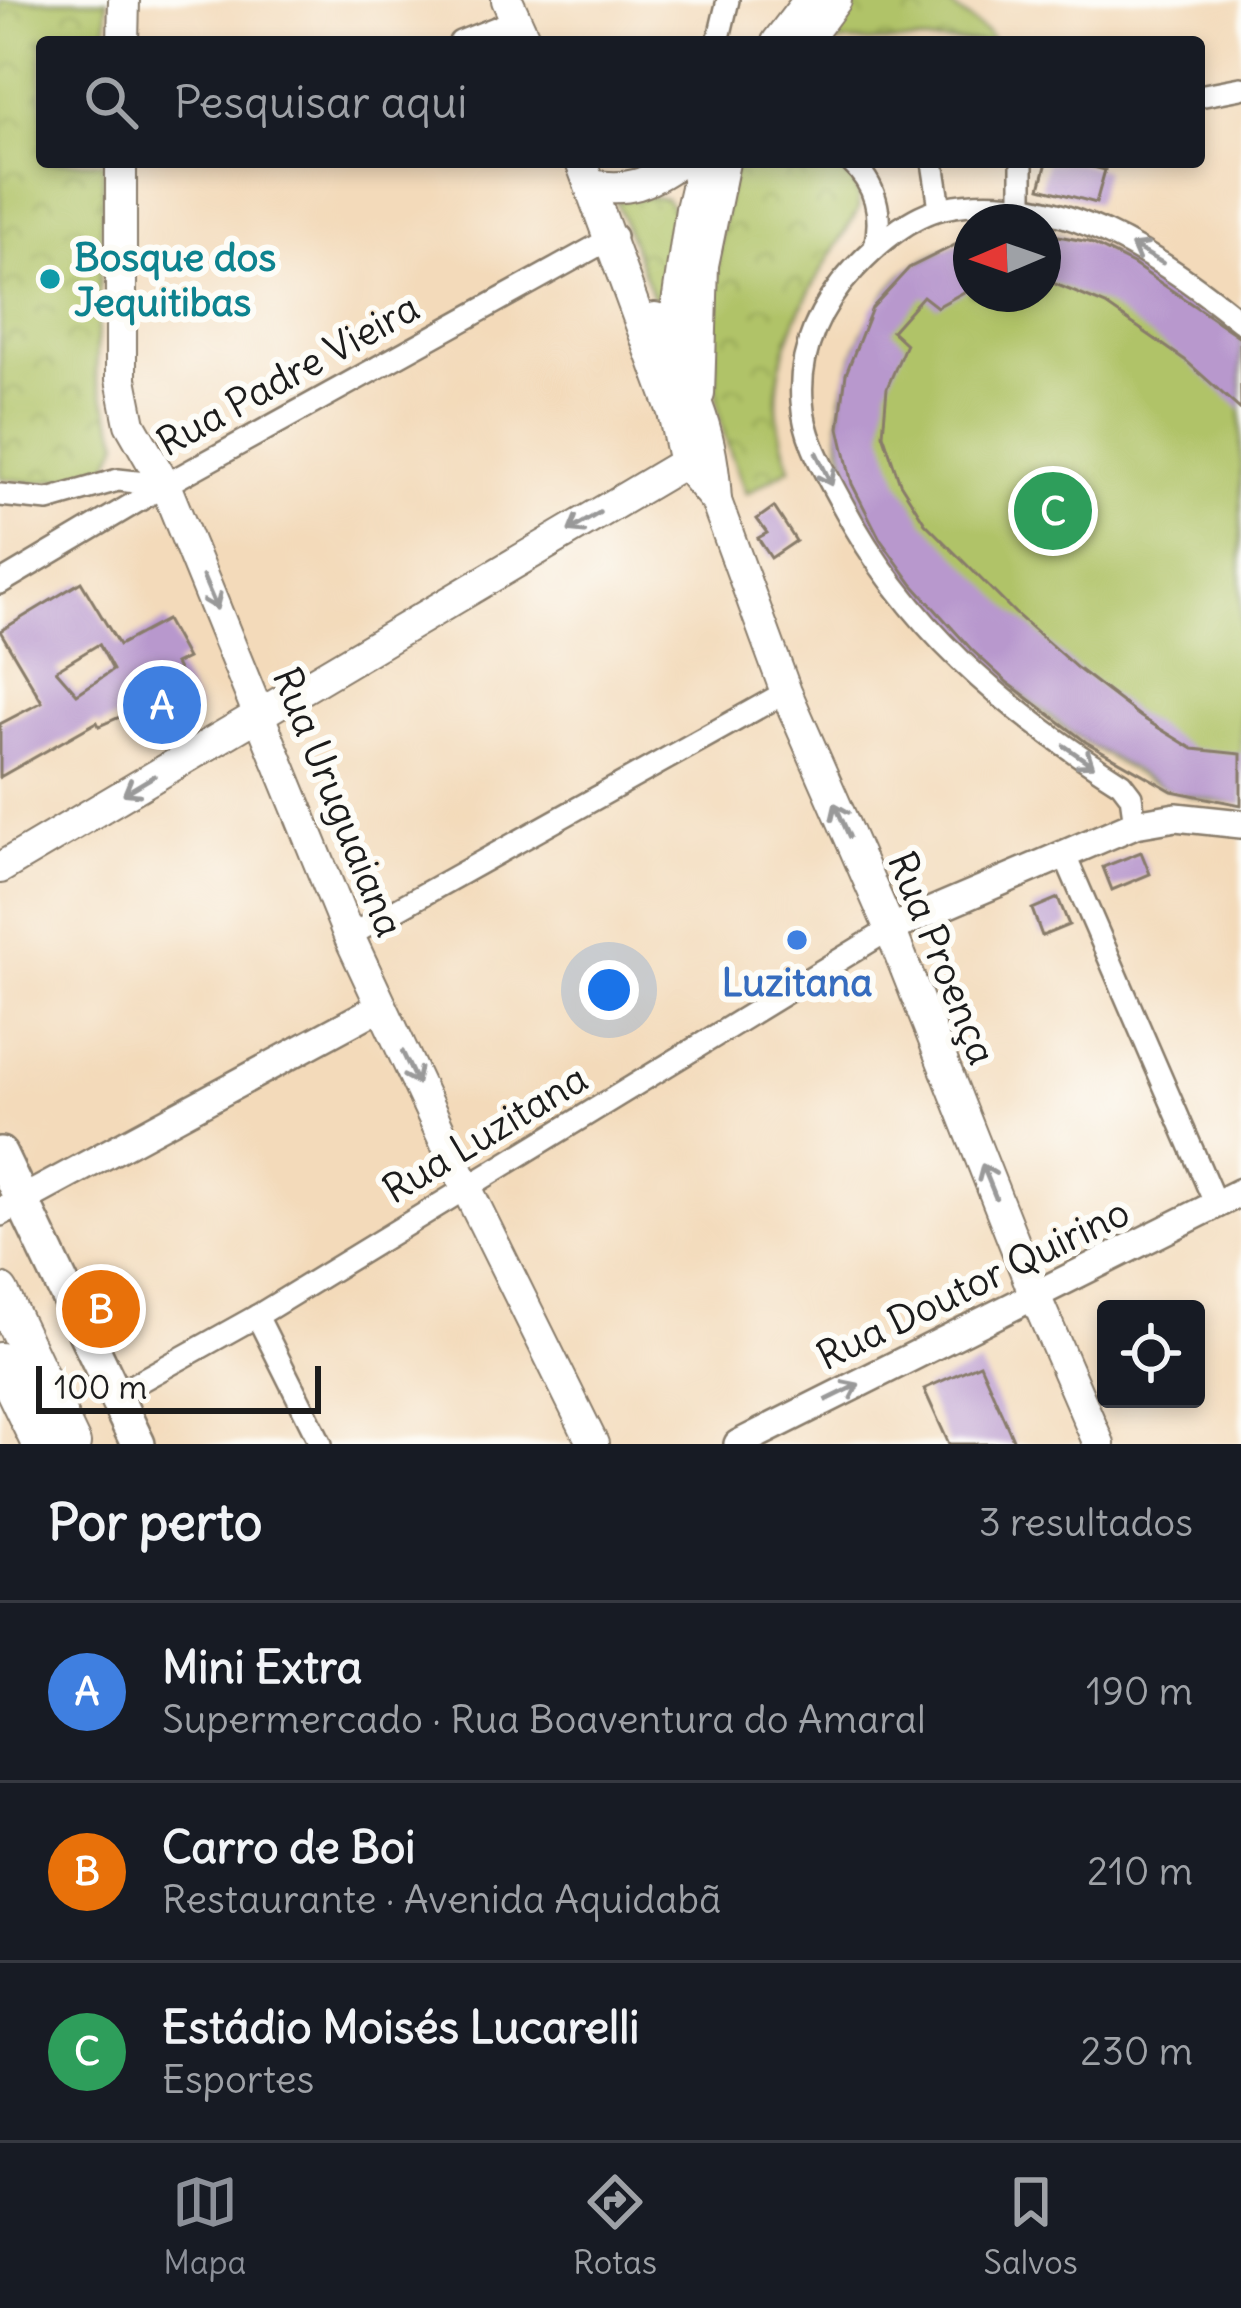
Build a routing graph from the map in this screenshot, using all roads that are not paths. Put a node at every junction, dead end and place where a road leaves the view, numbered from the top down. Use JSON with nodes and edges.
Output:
{"nodes":[{"id":1,"x":124,"y":0,"type":"edge"},
{"id":2,"x":728,"y":0,"type":"edge"},
{"id":3,"x":836,"y":0,"type":"edge"},
{"id":4,"x":802,"y":14,"type":"edge"},
{"id":5,"x":516,"y":21,"type":"edge"},
{"id":6,"x":123,"y":36,"type":"edge"},
{"id":7,"x":476,"y":36,"type":"edge"},
{"id":8,"x":719,"y":36,"type":"edge"},
{"id":9,"x":1241,"y":88,"type":"edge"},
{"id":10,"x":1205,"y":95,"type":"edge"},
{"id":11,"x":121,"y":168,"type":"edge"},
{"id":12,"x":701,"y":168,"type":"edge"},
{"id":13,"x":723,"y":168,"type":"edge"},
{"id":14,"x":856,"y":168,"type":"edge"},
{"id":15,"x":934,"y":168,"type":"edge"},
{"id":16,"x":1022,"y":168,"type":"edge"},
{"id":17,"x":656,"y":171,"type":"edge"},
{"id":18,"x":586,"y":174,"type":"edge"},
{"id":19,"x":1022,"y":204,"type":"edge"},
{"id":20,"x":940,"y":208,"type":"junction"},
{"id":21,"x":953,"y":208,"type":"edge"},
{"id":22,"x":690,"y":212,"type":"junction"},
{"id":23,"x":1061,"y":218,"type":"edge"},
{"id":24,"x":609,"y":233,"type":"junction"},
{"id":25,"x":874,"y":247,"type":"junction"},
{"id":26,"x":1241,"y":322,"type":"edge"},
{"id":27,"x":670,"y":349,"type":"junction"},
{"id":28,"x":686,"y":406,"type":"junction"},
{"id":29,"x":684,"y":463,"type":"junction"},
{"id":30,"x":165,"y":485,"type":"junction"},
{"id":31,"x":0,"y":495,"type":"edge"},
{"id":32,"x":716,"y":501,"type":"junction"},
{"id":33,"x":0,"y":583,"type":"edge"},
{"id":34,"x":786,"y":692,"type":"junction"},
{"id":35,"x":261,"y":712,"type":"junction"},
{"id":36,"x":1135,"y":824,"type":"junction"},
{"id":37,"x":1241,"y":824,"type":"edge"},
{"id":38,"x":1065,"y":856,"type":"junction"},
{"id":39,"x":0,"y":868,"type":"edge"},
{"id":40,"x":890,"y":929,"type":"junction"},
{"id":41,"x":350,"y":936,"type":"junction"},
{"id":42,"x":381,"y":1006,"type":"junction"},
{"id":43,"x":0,"y":1154,"type":"edge"},
{"id":44,"x":466,"y":1187,"type":"junction"},
{"id":45,"x":1229,"y":1198,"type":"edge"},
{"id":46,"x":10,"y":1207,"type":"edge"},
{"id":47,"x":0,"y":1292,"type":"edge"},
{"id":48,"x":1036,"y":1298,"type":"junction"},
{"id":49,"x":257,"y":1316,"type":"junction"},
{"id":50,"x":0,"y":1361,"type":"edge"},
{"id":51,"x":115,"y":1395,"type":"junction"},
{"id":52,"x":40,"y":1444,"type":"edge"},
{"id":53,"x":72,"y":1444,"type":"edge"},
{"id":54,"x":138,"y":1444,"type":"edge"},
{"id":55,"x":321,"y":1444,"type":"edge"},
{"id":56,"x":593,"y":1444,"type":"edge"},
{"id":57,"x":738,"y":1444,"type":"edge"},
{"id":58,"x":1099,"y":1444,"type":"edge"}],
"edges":[{"from":1,"to":6,"type":"main road"},
{"from":2,"to":8,"type":"street"},
{"from":3,"to":4,"type":"main road"},
{"from":5,"to":7,"type":"street"},
{"from":9,"to":10,"type":"street"},
{"from":11,"to":30,"type":"main road","name":"Rua Uruguaiana"},
{"from":12,"to":22,"type":"main road"},
{"from":13,"to":28,"type":"main road"},
{"from":14,"to":25,"type":"street"},
{"from":15,"to":20,"type":"street"},
{"from":16,"to":19,"type":"street"},
{"from":17,"to":18,"type":"main road"},
{"from":17,"to":22,"type":"main road"},
{"from":18,"to":24,"type":"main road","name":"Rua Proença"},
{"from":20,"to":21,"type":"street"},
{"from":20,"to":25,"type":"street"},
{"from":22,"to":27,"type":"main road"},
{"from":26,"to":23,"type":"street","one_way":true},
{"from":24,"to":27,"type":"main road","name":"Rua Proença"},
{"from":24,"to":28,"type":"main road","name":"Rua Proença"},
{"from":24,"to":30,"type":"street","name":"Rua Padre Vieira"},
{"from":25,"to":36,"type":"street","one_way":true},
{"from":27,"to":28,"type":"main road","name":"Rua Proença"},
{"from":28,"to":29,"type":"main road","name":"Rua Proença"},
{"from":28,"to":32,"type":"main road","name":"Rua Proença"},
{"from":29,"to":32,"type":"main road","name":"Rua Proença"},
{"from":29,"to":35,"type":"main road","one_way":true},
{"from":30,"to":31,"type":"street"},
{"from":30,"to":33,"type":"street","name":"Rua Padre Vieira"},
{"from":30,"to":35,"type":"main road","name":"Rua Uruguaiana","one_way":true},
{"from":32,"to":34,"type":"main road","name":"Rua Proença"},
{"from":40,"to":34,"type":"main road","name":"Rua Proença","one_way":true},
{"from":34,"to":41,"type":"street"},
{"from":35,"to":39,"type":"main road","one_way":true},
{"from":35,"to":41,"type":"main road","name":"Rua Uruguaiana"},
{"from":36,"to":37,"type":"street"},
{"from":36,"to":38,"type":"street"},
{"from":38,"to":40,"type":"street"},
{"from":38,"to":45,"type":"street"},
{"from":40,"to":44,"type":"street","name":"Rua Luzitana"},
{"from":48,"to":40,"type":"main road","name":"Rua Proença","one_way":true},
{"from":41,"to":42,"type":"main road","name":"Rua Uruguaiana"},
{"from":42,"to":44,"type":"main road","name":"Rua Uruguaiana","one_way":true},
{"from":42,"to":46,"type":"street"},
{"from":43,"to":46,"type":"main road"},
{"from":44,"to":49,"type":"street","name":"Rua Luzitana"},
{"from":44,"to":56,"type":"main road","name":"Rua Uruguaiana"},
{"from":45,"to":48,"type":"street","name":"Rua Doutor Quirino"},
{"from":46,"to":51,"type":"main road"},
{"from":47,"to":53,"type":"highway"},
{"from":57,"to":48,"type":"street","name":"Rua Doutor Quirino","one_way":true},
{"from":48,"to":58,"type":"main road","name":"Rua Proença"},
{"from":49,"to":51,"type":"street","name":"Rua Luzitana"},
{"from":49,"to":55,"type":"street"},
{"from":50,"to":52,"type":"highway"},
{"from":51,"to":54,"type":"main road"}]}
